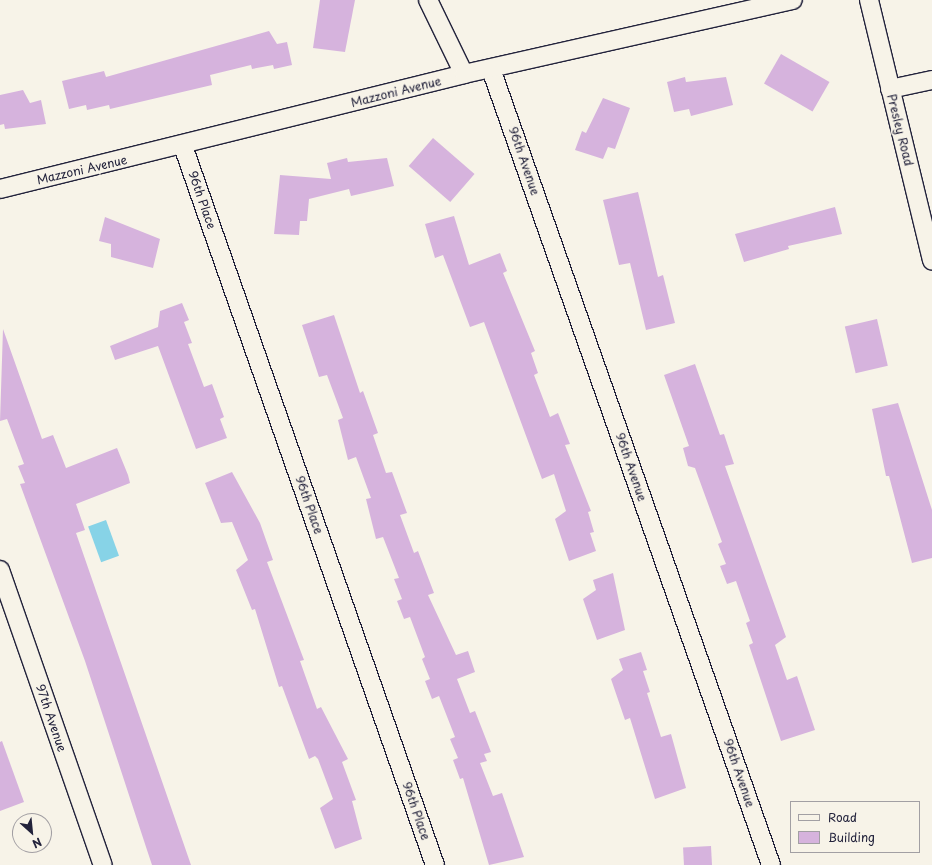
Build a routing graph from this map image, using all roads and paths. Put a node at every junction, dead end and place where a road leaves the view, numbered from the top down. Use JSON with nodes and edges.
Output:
{"nodes":[{"id":1,"x":428,"y":0,"type":"edge"},
{"id":2,"x":793,"y":0,"type":"edge"},
{"id":3,"x":869,"y":0,"type":"edge"},
{"id":4,"x":491,"y":69,"type":"junction"},
{"id":5,"x":464,"y":74,"type":"junction"},
{"id":6,"x":932,"y":80,"type":"edge"},
{"id":7,"x":890,"y":89,"type":"junction"},
{"id":8,"x":183,"y":146,"type":"junction"},
{"id":9,"x":0,"y":189,"type":"edge"},
{"id":10,"x":932,"y":260,"type":"edge"},
{"id":11,"x":0,"y":570,"type":"edge"},
{"id":12,"x":103,"y":865,"type":"edge"},
{"id":13,"x":435,"y":865,"type":"edge"},
{"id":14,"x":771,"y":865,"type":"edge"}],
"edges":[{"from":1,"to":5,"type":"street"},
{"from":2,"to":4,"type":"street","name":"Mazzoni Avenue"},
{"from":3,"to":7,"type":"street","name":"Presley Road"},
{"from":4,"to":5,"type":"street","name":"Mazzoni Avenue"},
{"from":4,"to":14,"type":"street","name":"96th Avenue"},
{"from":5,"to":8,"type":"street","name":"Mazzoni Avenue"},
{"from":6,"to":7,"type":"street"},
{"from":7,"to":10,"type":"street","name":"Presley Road"},
{"from":8,"to":9,"type":"street","name":"Mazzoni Avenue"},
{"from":8,"to":13,"type":"street","name":"96th Place"},
{"from":11,"to":12,"type":"street","name":"97th Avenue"}]}
